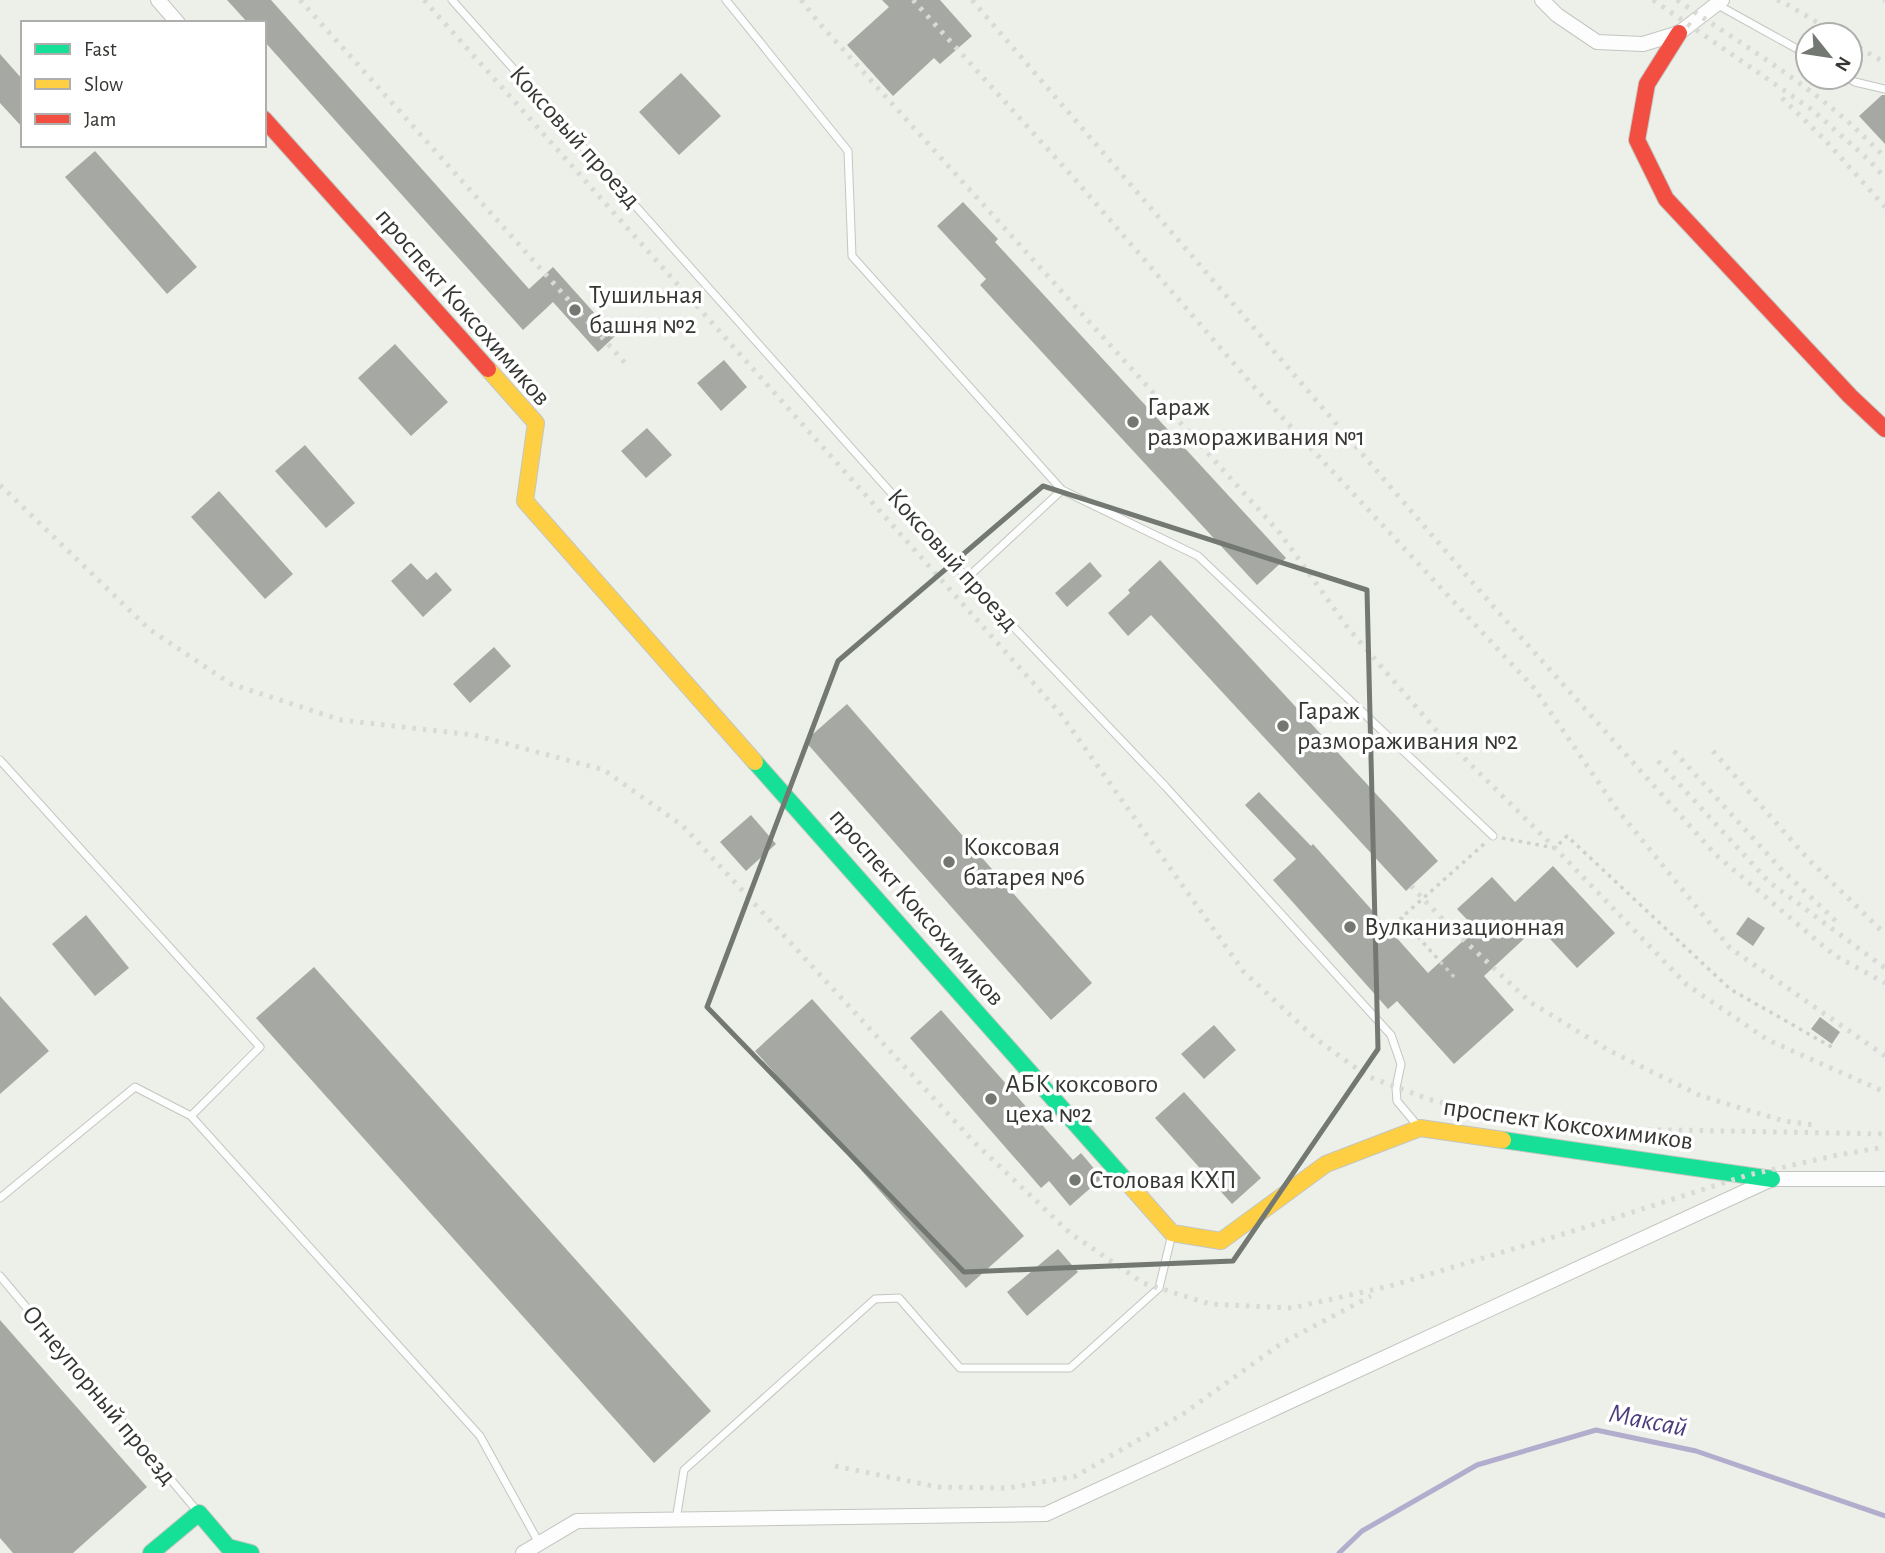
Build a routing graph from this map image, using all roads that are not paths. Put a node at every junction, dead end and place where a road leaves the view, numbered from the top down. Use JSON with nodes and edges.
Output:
{"nodes":[{"id":1,"x":158,"y":0,"type":"edge"},
{"id":2,"x":452,"y":0,"type":"edge"},
{"id":3,"x":726,"y":0,"type":"edge"},
{"id":4,"x":1542,"y":0,"type":"edge"},
{"id":5,"x":1720,"y":2,"type":"edge"},
{"id":6,"x":176,"y":21,"type":"edge"},
{"id":7,"x":1679,"y":33,"type":"junction"},
{"id":8,"x":1794,"y":47,"type":"edge"},
{"id":9,"x":1864,"y":84,"type":"edge"},
{"id":10,"x":1885,"y":89,"type":"edge"},
{"id":11,"x":266,"y":121,"type":"edge"},
{"id":12,"x":1885,"y":429,"type":"edge"},
{"id":13,"x":1062,"y":491,"type":"junction"},
{"id":14,"x":967,"y":578,"type":"junction"},
{"id":15,"x":0,"y":760,"type":"edge"},
{"id":16,"x":1493,"y":836,"type":"road end"},
{"id":17,"x":191,"y":1116,"type":"junction"},
{"id":18,"x":1420,"y":1128,"type":"junction"},
{"id":19,"x":1772,"y":1179,"type":"junction"},
{"id":20,"x":1885,"y":1179,"type":"edge"},
{"id":21,"x":0,"y":1198,"type":"edge"},
{"id":22,"x":1172,"y":1233,"type":"junction"},
{"id":23,"x":0,"y":1276,"type":"edge"},
{"id":24,"x":199,"y":1513,"type":"junction"},
{"id":25,"x":676,"y":1520,"type":"junction"},
{"id":26,"x":539,"y":1543,"type":"junction"},
{"id":27,"x":151,"y":1553,"type":"edge"},
{"id":28,"x":251,"y":1553,"type":"edge"},
{"id":29,"x":523,"y":1553,"type":"edge"}],
"edges":[{"from":1,"to":6,"type":"street"},
{"from":2,"to":14,"type":"lane","name":"Коксовый проезд"},
{"from":3,"to":13,"type":"lane"},
{"from":4,"to":7,"type":"street"},
{"from":5,"to":7,"type":"street"},
{"from":5,"to":8,"type":"lane"},
{"from":7,"to":12,"type":"street"},
{"from":9,"to":10,"type":"lane"},
{"from":11,"to":22,"type":"street","name":"проспект Коксохимиков"},
{"from":13,"to":14,"type":"lane"},
{"from":13,"to":16,"type":"lane"},
{"from":14,"to":18,"type":"lane","name":"Коксовый проезд"},
{"from":15,"to":17,"type":"lane"},
{"from":17,"to":21,"type":"lane"},
{"from":17,"to":26,"type":"lane"},
{"from":18,"to":19,"type":"street","name":"проспект Коксохимиков"},
{"from":18,"to":22,"type":"street","name":"проспект Коксохимиков"},
{"from":19,"to":20,"type":"street"},
{"from":19,"to":25,"type":"street"},
{"from":22,"to":25,"type":"lane"},
{"from":23,"to":24,"type":"lane","name":"Огнеупорный проезд"},
{"from":24,"to":27,"type":"street"},
{"from":24,"to":28,"type":"street"},
{"from":25,"to":26,"type":"street"},
{"from":26,"to":29,"type":"street"}]}
